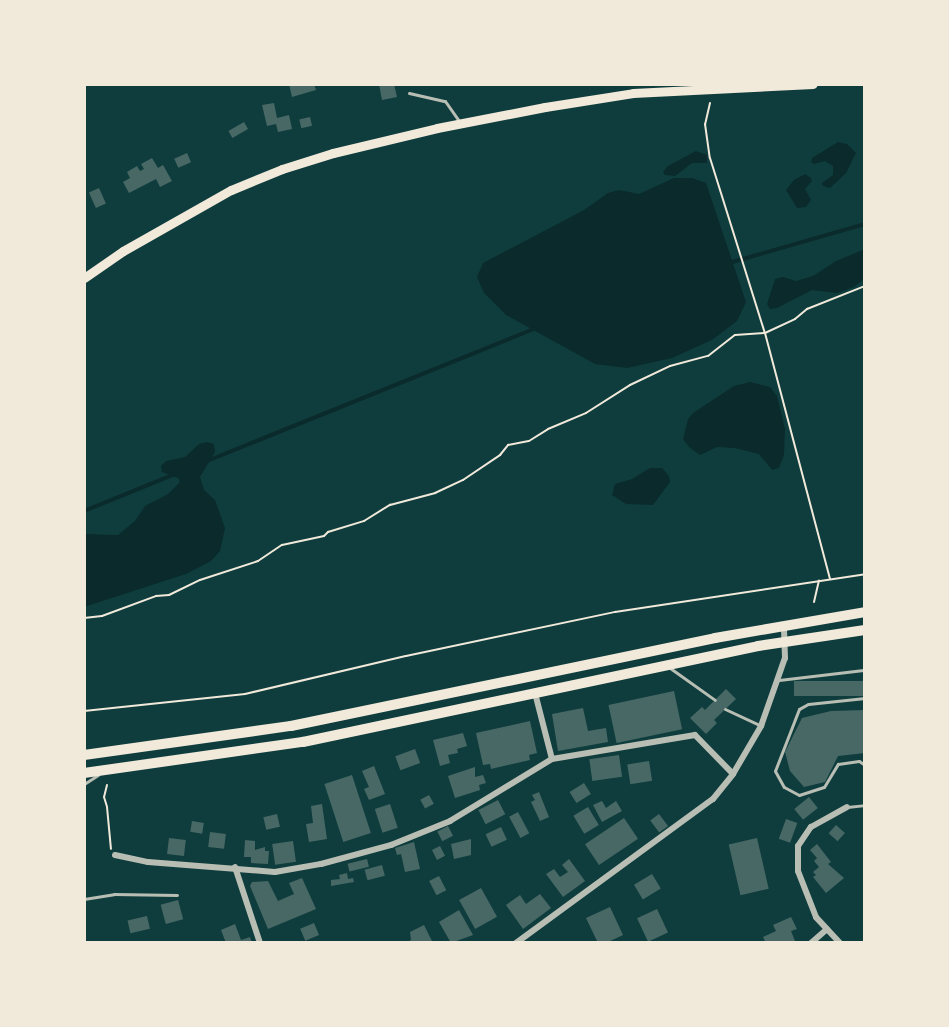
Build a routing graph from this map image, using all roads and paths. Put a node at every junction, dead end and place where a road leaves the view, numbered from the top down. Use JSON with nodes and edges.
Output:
{"nodes":[{"id":1,"x":813,"y":84,"type":"edge"},
{"id":2,"x":409,"y":93,"type":"dead end"},
{"id":3,"x":710,"y":103,"type":"dead end"},
{"id":4,"x":460,"y":123,"type":"junction"},
{"id":5,"x":84,"y":278,"type":"edge"},
{"id":6,"x":865,"y":286,"type":"edge"},
{"id":7,"x":765,"y":333,"type":"junction"},
{"id":8,"x":865,"y":573,"type":"edge"},
{"id":9,"x":830,"y":579,"type":"junction"},
{"id":10,"x":819,"y":581,"type":"junction"},
{"id":11,"x":814,"y":602,"type":"dead end"},
{"id":12,"x":865,"y":612,"type":"edge"},
{"id":13,"x":84,"y":618,"type":"edge"},
{"id":14,"x":784,"y":626,"type":"junction"},
{"id":15,"x":865,"y":630,"type":"edge"},
{"id":16,"x":786,"y":641,"type":"junction"},
{"id":17,"x":665,"y":666,"type":"junction"},
{"id":18,"x":863,"y":670,"type":"dead end"},
{"id":19,"x":779,"y":680,"type":"junction"},
{"id":20,"x":535,"y":693,"type":"junction"},
{"id":21,"x":865,"y":698,"type":"edge"},
{"id":22,"x":715,"y":700,"type":"dead end"},
{"id":23,"x":726,"y":709,"type":"dead end"},
{"id":24,"x":84,"y":711,"type":"edge"},
{"id":25,"x":761,"y":726,"type":"junction"},
{"id":26,"x":84,"y":755,"type":"edge"},
{"id":27,"x":552,"y":759,"type":"junction"},
{"id":28,"x":865,"y":765,"type":"edge"},
{"id":29,"x":105,"y":770,"type":"junction"},
{"id":30,"x":84,"y":773,"type":"edge"},
{"id":31,"x":734,"y":774,"type":"junction"},
{"id":32,"x":84,"y":784,"type":"edge"},
{"id":33,"x":107,"y":785,"type":"dead end"},
{"id":34,"x":865,"y":805,"type":"edge"},
{"id":35,"x":847,"y":807,"type":"joint"},
{"id":36,"x":115,"y":855,"type":"joint"},
{"id":37,"x":235,"y":867,"type":"junction"},
{"id":38,"x":177,"y":896,"type":"dead end"},
{"id":39,"x":84,"y":899,"type":"edge"},
{"id":40,"x":827,"y":929,"type":"junction"},
{"id":41,"x":260,"y":943,"type":"edge"},
{"id":42,"x":516,"y":943,"type":"edge"},
{"id":43,"x":811,"y":943,"type":"edge"},
{"id":44,"x":840,"y":943,"type":"edge"}],
"edges":[{"from":1,"to":4,"type":"main road"},
{"from":2,"to":4,"type":"lane"},
{"from":3,"to":7,"type":"path"},
{"from":4,"to":5,"type":"main road"},
{"from":6,"to":7,"type":"path"},
{"from":7,"to":9,"type":"path"},
{"from":7,"to":13,"type":"path"},
{"from":8,"to":9,"type":"path"},
{"from":9,"to":10,"type":"path"},
{"from":10,"to":11,"type":"path"},
{"from":10,"to":24,"type":"path"},
{"from":12,"to":14,"type":"main road"},
{"from":14,"to":16,"type":"street"},
{"from":14,"to":26,"type":"main road"},
{"from":15,"to":16,"type":"main road"},
{"from":16,"to":17,"type":"main road"},
{"from":16,"to":19,"type":"street"},
{"from":17,"to":20,"type":"main road"},
{"from":17,"to":22,"type":"lane"},
{"from":18,"to":19,"type":"lane"},
{"from":19,"to":25,"type":"street"},
{"from":20,"to":27,"type":"street"},
{"from":20,"to":29,"type":"main road"},
{"from":21,"to":28,"type":"lane"},
{"from":23,"to":25,"type":"lane"},
{"from":25,"to":31,"type":"street"},
{"from":27,"to":31,"type":"street"},
{"from":27,"to":37,"type":"street"},
{"from":29,"to":30,"type":"main road"},
{"from":29,"to":32,"type":"lane"},
{"from":31,"to":42,"type":"street"},
{"from":33,"to":36,"type":"path"},
{"from":34,"to":35,"type":"lane"},
{"from":35,"to":40,"type":"street"},
{"from":36,"to":37,"type":"street"},
{"from":37,"to":41,"type":"street"},
{"from":38,"to":39,"type":"lane"},
{"from":40,"to":43,"type":"street"},
{"from":40,"to":44,"type":"street"}]}
